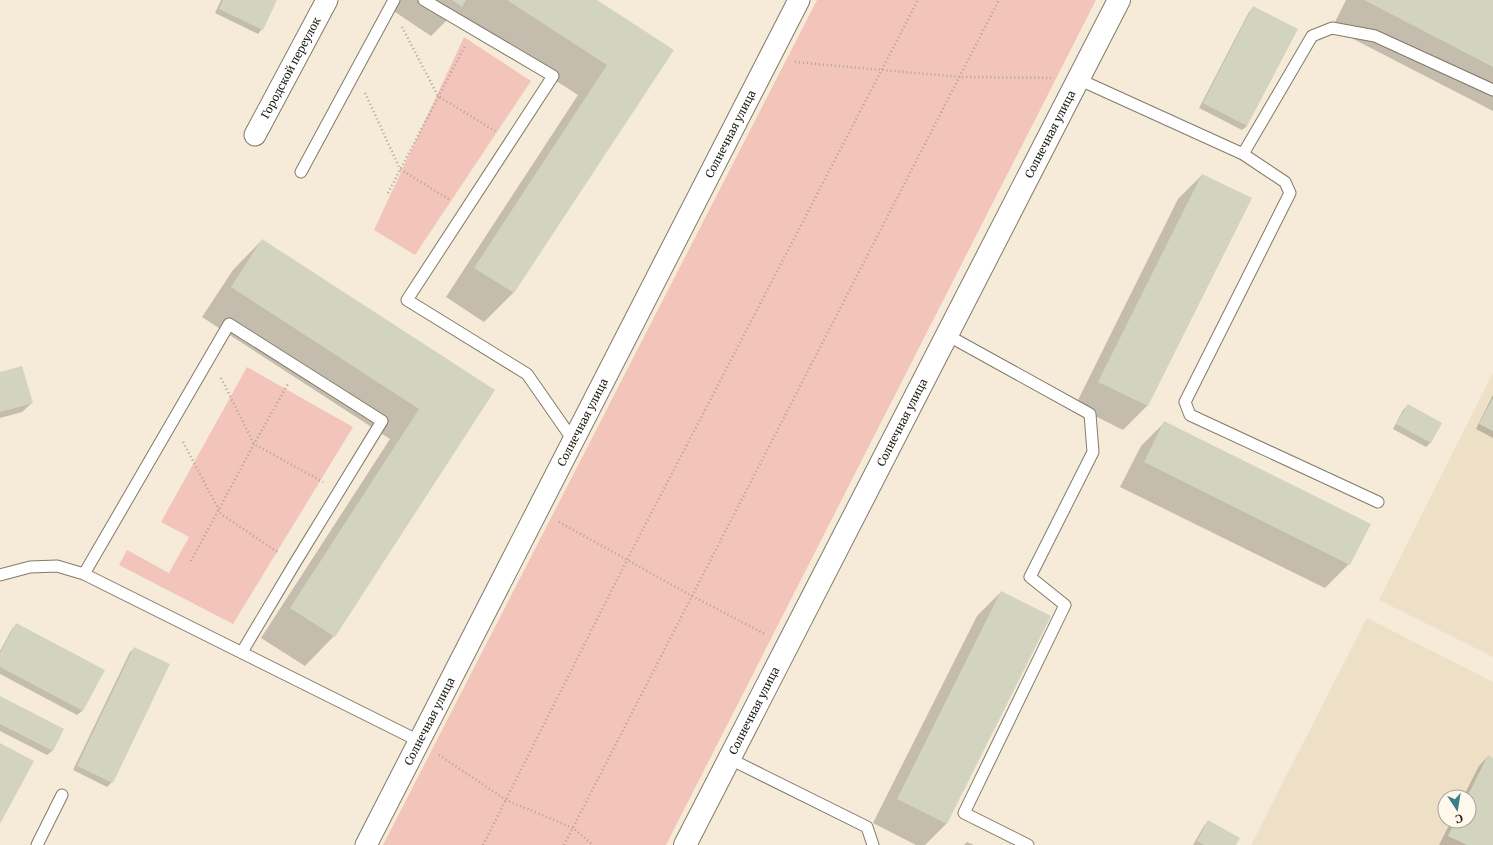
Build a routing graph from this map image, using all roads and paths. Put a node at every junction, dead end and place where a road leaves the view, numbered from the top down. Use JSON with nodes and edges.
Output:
{"nodes":[{"id":1,"x":327,"y":0,"type":"edge"},
{"id":2,"x":424,"y":0,"type":"edge"},
{"id":3,"x":799,"y":0,"type":"edge"},
{"id":4,"x":918,"y":0,"type":"edge"},
{"id":5,"x":999,"y":0,"type":"edge"},
{"id":6,"x":1119,"y":0,"type":"edge"},
{"id":7,"x":393,"y":3,"type":"edge"},
{"id":8,"x":474,"y":29,"type":"junction"},
{"id":9,"x":768,"y":59,"type":"junction"},
{"id":10,"x":882,"y":70,"type":"junction"},
{"id":11,"x":356,"y":71,"type":"junction"},
{"id":12,"x":960,"y":77,"type":"junction"},
{"id":13,"x":1078,"y":79,"type":"junction"},
{"id":14,"x":1493,"y":90,"type":"edge"},
{"id":15,"x":438,"y":96,"type":"junction"},
{"id":16,"x":255,"y":135,"type":"dead end"},
{"id":17,"x":510,"y":141,"type":"junction"},
{"id":18,"x":1243,"y":154,"type":"junction"},
{"id":19,"x":400,"y":169,"type":"junction"},
{"id":20,"x":301,"y":172,"type":"dead end"},
{"id":21,"x":388,"y":193,"type":"dead end"},
{"id":22,"x":466,"y":210,"type":"junction"},
{"id":23,"x":947,"y":335,"type":"junction"},
{"id":24,"x":210,"y":356,"type":"junction"},
{"id":25,"x":298,"y":368,"type":"junction"},
{"id":26,"x":173,"y":422,"type":"junction"},
{"id":27,"x":573,"y":440,"type":"junction"},
{"id":28,"x":254,"y":444,"type":"junction"},
{"id":29,"x":340,"y":491,"type":"junction"},
{"id":30,"x":1378,"y":502,"type":"dead end"},
{"id":31,"x":218,"y":509,"type":"junction"},
{"id":32,"x":538,"y":510,"type":"junction"},
{"id":33,"x":627,"y":560,"type":"junction"},
{"id":34,"x":191,"y":561,"type":"dead end"},
{"id":35,"x":295,"y":563,"type":"junction"},
{"id":36,"x":84,"y":574,"type":"junction"},
{"id":37,"x":0,"y":576,"type":"edge"},
{"id":38,"x":692,"y":596,"type":"junction"},
{"id":39,"x":788,"y":646,"type":"junction"},
{"id":40,"x":242,"y":652,"type":"junction"},
{"id":41,"x":419,"y":741,"type":"junction"},
{"id":42,"x":730,"y":759,"type":"junction"},
{"id":43,"x":62,"y":795,"type":"dead end"},
{"id":44,"x":506,"y":800,"type":"junction"},
{"id":45,"x":573,"y":828,"type":"junction"},
{"id":46,"x":37,"y":845,"type":"edge"},
{"id":47,"x":366,"y":845,"type":"edge"},
{"id":48,"x":483,"y":845,"type":"edge"},
{"id":49,"x":564,"y":845,"type":"edge"},
{"id":50,"x":593,"y":845,"type":"edge"},
{"id":51,"x":686,"y":845,"type":"edge"},
{"id":52,"x":873,"y":845,"type":"edge"},
{"id":53,"x":1028,"y":845,"type":"edge"}],
"edges":[{"from":1,"to":16,"type":"street","name":"Городской переулок"},
{"from":2,"to":8,"type":"lane"},
{"from":3,"to":9,"type":"street","name":"Солнечная улица"},
{"from":4,"to":10,"type":"path"},
{"from":5,"to":12,"type":"path"},
{"from":6,"to":13,"type":"street","name":"Солнечная улица"},
{"from":7,"to":11,"type":"lane"},
{"from":7,"to":15,"type":"path"},
{"from":8,"to":15,"type":"path"},
{"from":8,"to":17,"type":"lane"},
{"from":9,"to":10,"type":"path"},
{"from":9,"to":27,"type":"street","name":"Солнечная улица"},
{"from":10,"to":12,"type":"path"},
{"from":10,"to":33,"type":"path"},
{"from":11,"to":19,"type":"path"},
{"from":11,"to":20,"type":"lane"},
{"from":12,"to":13,"type":"path"},
{"from":12,"to":38,"type":"path"},
{"from":13,"to":18,"type":"lane"},
{"from":13,"to":23,"type":"street","name":"Солнечная улица"},
{"from":14,"to":18,"type":"lane"},
{"from":15,"to":17,"type":"path"},
{"from":15,"to":19,"type":"path"},
{"from":17,"to":22,"type":"lane"},
{"from":18,"to":30,"type":"lane"},
{"from":19,"to":21,"type":"path"},
{"from":19,"to":22,"type":"path"},
{"from":22,"to":27,"type":"lane"},
{"from":23,"to":39,"type":"street","name":"Солнечная улица"},
{"from":23,"to":53,"type":"lane"},
{"from":24,"to":25,"type":"lane"},
{"from":24,"to":26,"type":"lane"},
{"from":24,"to":28,"type":"path"},
{"from":25,"to":28,"type":"path"},
{"from":25,"to":29,"type":"lane"},
{"from":26,"to":31,"type":"path"},
{"from":26,"to":36,"type":"lane"},
{"from":27,"to":32,"type":"street","name":"Солнечная улица"},
{"from":28,"to":29,"type":"path"},
{"from":28,"to":31,"type":"path"},
{"from":29,"to":35,"type":"lane"},
{"from":31,"to":34,"type":"path"},
{"from":31,"to":35,"type":"path"},
{"from":32,"to":33,"type":"path"},
{"from":32,"to":41,"type":"street","name":"Солнечная улица"},
{"from":33,"to":38,"type":"path"},
{"from":33,"to":44,"type":"path"},
{"from":35,"to":40,"type":"lane"},
{"from":36,"to":37,"type":"lane"},
{"from":36,"to":40,"type":"lane"},
{"from":38,"to":39,"type":"path"},
{"from":38,"to":45,"type":"path"},
{"from":39,"to":42,"type":"street","name":"Солнечная улица"},
{"from":40,"to":41,"type":"lane"},
{"from":41,"to":44,"type":"path"},
{"from":41,"to":47,"type":"street","name":"Солнечная улица"},
{"from":42,"to":51,"type":"street","name":"Солнечная улица"},
{"from":42,"to":52,"type":"lane"},
{"from":43,"to":46,"type":"lane"},
{"from":44,"to":45,"type":"path"},
{"from":44,"to":48,"type":"path"},
{"from":45,"to":49,"type":"path"},
{"from":45,"to":50,"type":"path"}]}
